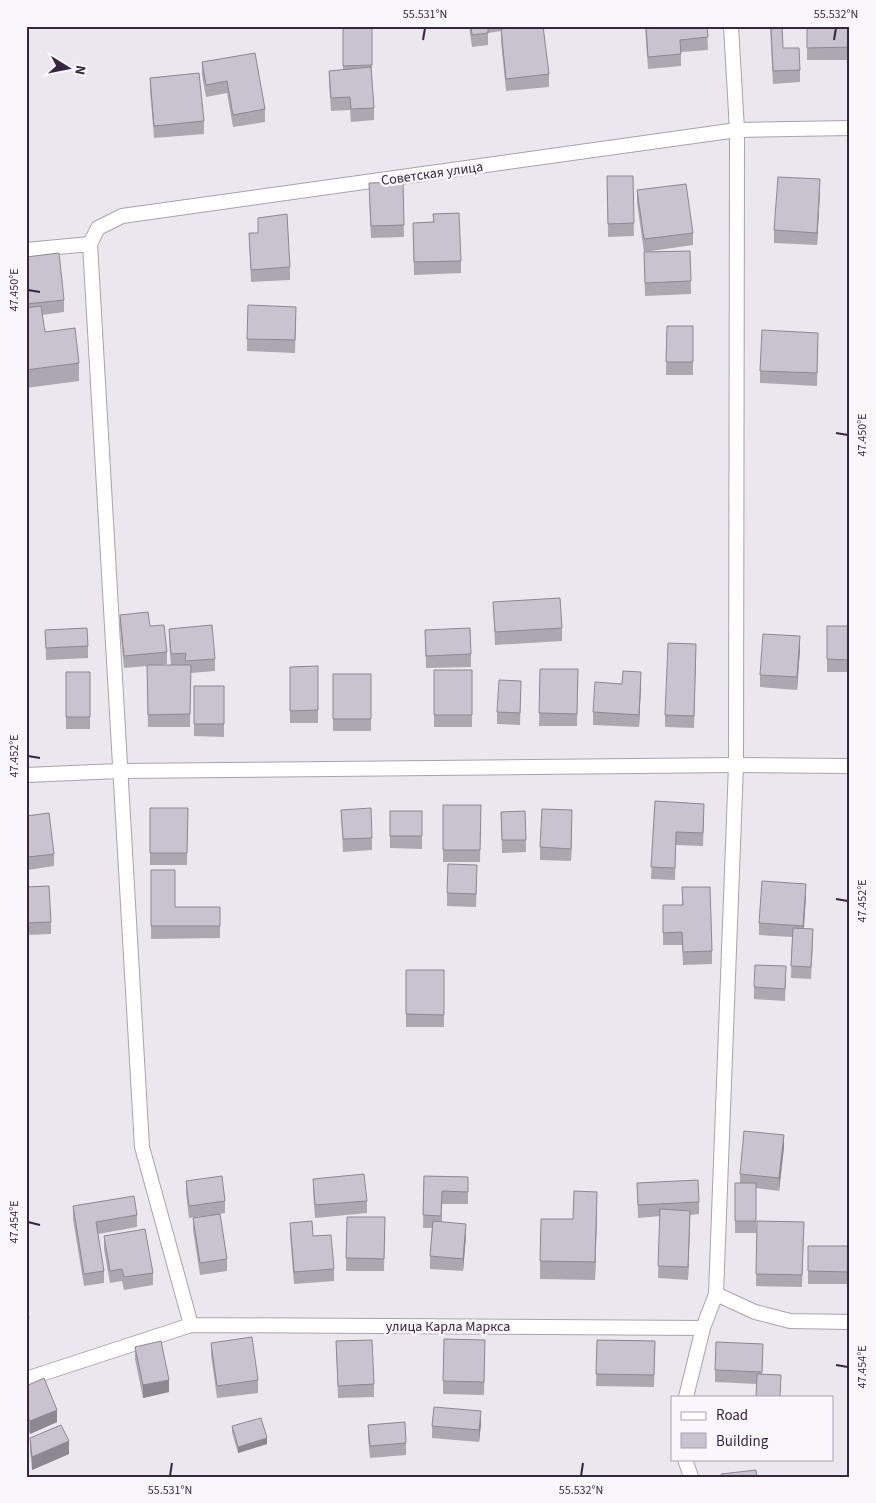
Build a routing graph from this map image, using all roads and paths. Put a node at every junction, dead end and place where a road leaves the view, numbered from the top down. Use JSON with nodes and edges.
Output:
{"nodes":[{"id":1,"x":731,"y":26,"type":"edge"},
{"id":2,"x":850,"y":128,"type":"edge"},
{"id":3,"x":738,"y":130,"type":"junction"},
{"id":4,"x":90,"y":244,"type":"junction"},
{"id":5,"x":26,"y":250,"type":"edge"},
{"id":6,"x":736,"y":765,"type":"junction"},
{"id":7,"x":850,"y":766,"type":"edge"},
{"id":8,"x":119,"y":771,"type":"junction"},
{"id":9,"x":26,"y":775,"type":"edge"},
{"id":10,"x":716,"y":1294,"type":"junction"},
{"id":11,"x":850,"y":1322,"type":"edge"},
{"id":12,"x":191,"y":1325,"type":"junction"},
{"id":13,"x":702,"y":1328,"type":"junction"},
{"id":14,"x":26,"y":1379,"type":"edge"},
{"id":15,"x":686,"y":1396,"type":"edge"},
{"id":16,"x":685,"y":1460,"type":"edge"},
{"id":17,"x":691,"y":1477,"type":"edge"}],
"edges":[{"from":1,"to":3,"type":"street"},
{"from":2,"to":3,"type":"street","name":"Советская улица"},
{"from":3,"to":4,"type":"street","name":"Советская улица"},
{"from":3,"to":6,"type":"street"},
{"from":4,"to":5,"type":"street"},
{"from":4,"to":8,"type":"street"},
{"from":6,"to":7,"type":"street"},
{"from":6,"to":8,"type":"street"},
{"from":6,"to":10,"type":"street"},
{"from":8,"to":9,"type":"street"},
{"from":8,"to":12,"type":"street"},
{"from":10,"to":11,"type":"street"},
{"from":10,"to":13,"type":"street"},
{"from":12,"to":13,"type":"street","name":"улица Карла Маркса"},
{"from":12,"to":14,"type":"street","name":"улица Карла Маркса"},
{"from":13,"to":15,"type":"street"},
{"from":16,"to":17,"type":"street"}]}
